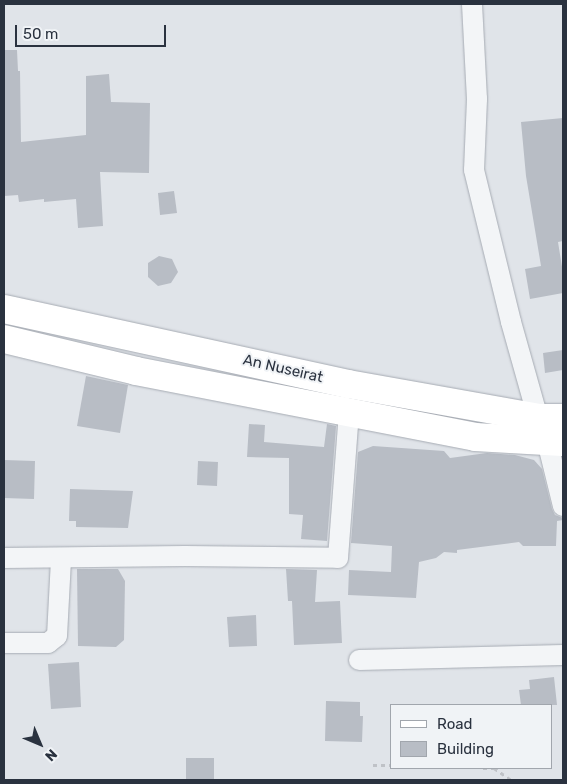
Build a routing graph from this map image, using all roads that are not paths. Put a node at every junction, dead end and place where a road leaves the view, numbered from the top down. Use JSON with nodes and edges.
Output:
{"nodes":[{"id":1,"x":472,"y":4,"type":"edge"},
{"id":2,"x":4,"y":309,"type":"edge"},
{"id":3,"x":4,"y":339,"type":"edge"},
{"id":4,"x":350,"y":413,"type":"junction"},
{"id":5,"x":553,"y":430,"type":"edge"},
{"id":6,"x":563,"y":506,"type":"edge"},
{"id":7,"x":4,"y":558,"type":"edge"},
{"id":8,"x":61,"y":559,"type":"junction"},
{"id":9,"x":4,"y":643,"type":"edge"},
{"id":10,"x":563,"y":655,"type":"edge"},
{"id":11,"x":359,"y":660,"type":"dead end"}],
"edges":[{"from":1,"to":5,"type":"street"},
{"from":2,"to":5,"type":"main road","name":"An Nuseirat"},
{"from":3,"to":4,"type":"main road","name":"An Nuseirat"},
{"from":4,"to":5,"type":"main road","name":"An Nuseirat"},
{"from":4,"to":8,"type":"street"},
{"from":5,"to":6,"type":"street"},
{"from":7,"to":8,"type":"street"},
{"from":8,"to":9,"type":"street"},
{"from":10,"to":11,"type":"street"}]}
